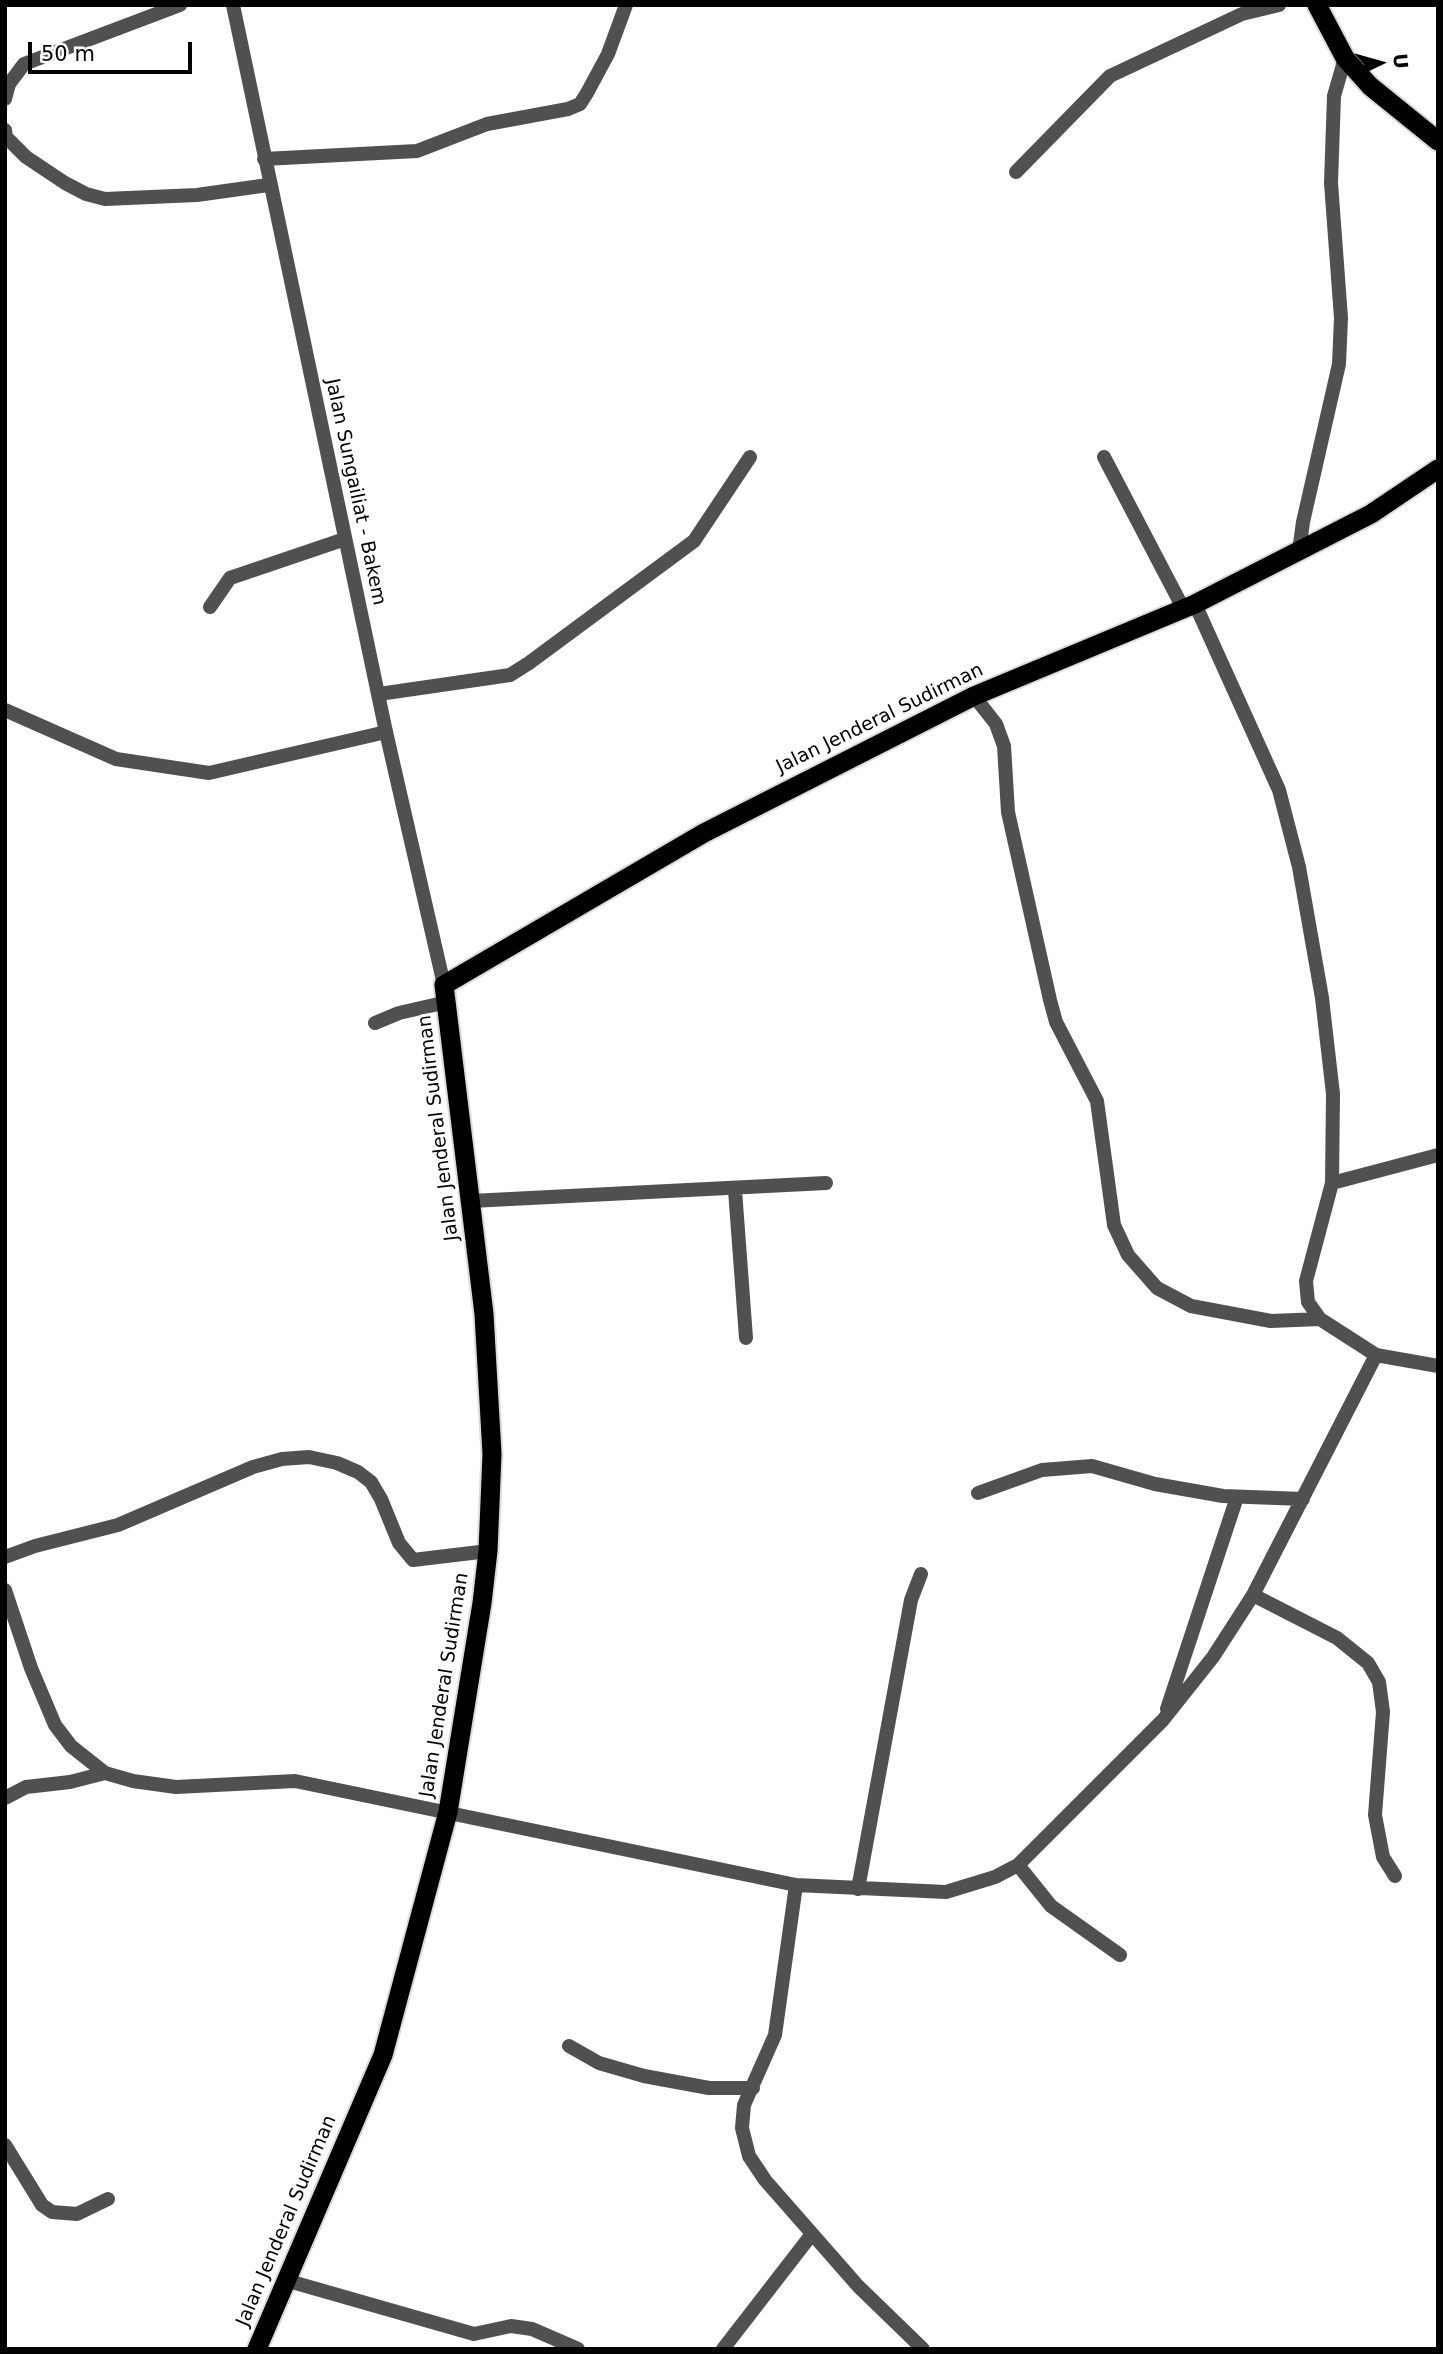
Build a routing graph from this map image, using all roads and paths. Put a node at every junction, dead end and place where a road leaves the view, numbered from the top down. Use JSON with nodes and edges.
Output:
{"nodes":[{"id":1,"x":180,"y":5,"type":"edge"},
{"id":2,"x":233,"y":5,"type":"edge"},
{"id":3,"x":626,"y":5,"type":"edge"},
{"id":4,"x":1279,"y":5,"type":"edge"},
{"id":5,"x":1317,"y":5,"type":"edge"},
{"id":6,"x":1345,"y":58,"type":"junction"},
{"id":7,"x":5,"y":99,"type":"edge"},
{"id":8,"x":5,"y":130,"type":"edge"},
{"id":9,"x":1438,"y":141,"type":"edge"},
{"id":10,"x":264,"y":159,"type":"junction"},
{"id":11,"x":1016,"y":172,"type":"dead end"},
{"id":12,"x":268,"y":185,"type":"junction"},
{"id":13,"x":750,"y":457,"type":"dead end"},
{"id":14,"x":1104,"y":457,"type":"dead end"},
{"id":15,"x":1438,"y":469,"type":"edge"},
{"id":16,"x":345,"y":539,"type":"junction"},
{"id":17,"x":1299,"y":551,"type":"junction"},
{"id":18,"x":1189,"y":606,"type":"junction"},
{"id":19,"x":210,"y":607,"type":"dead end"},
{"id":20,"x":379,"y":694,"type":"junction"},
{"id":21,"x":974,"y":696,"type":"junction"},
{"id":22,"x":5,"y":710,"type":"edge"},
{"id":23,"x":386,"y":732,"type":"junction"},
{"id":24,"x":446,"y":993,"type":"junction"},
{"id":25,"x":375,"y":1023,"type":"dead end"},
{"id":26,"x":1438,"y":1155,"type":"edge"},
{"id":27,"x":827,"y":1183,"type":"dead end"},
{"id":28,"x":1332,"y":1183,"type":"junction"},
{"id":29,"x":735,"y":1190,"type":"junction"},
{"id":30,"x":471,"y":1201,"type":"junction"},
{"id":31,"x":1320,"y":1318,"type":"junction"},
{"id":32,"x":746,"y":1338,"type":"dead end"},
{"id":33,"x":1376,"y":1355,"type":"junction"},
{"id":34,"x":1438,"y":1366,"type":"edge"},
{"id":35,"x":978,"y":1493,"type":"dead end"},
{"id":36,"x":1237,"y":1497,"type":"junction"},
{"id":37,"x":1303,"y":1499,"type":"junction"},
{"id":38,"x":488,"y":1550,"type":"junction"},
{"id":39,"x":5,"y":1557,"type":"edge"},
{"id":40,"x":920,"y":1574,"type":"dead end"},
{"id":41,"x":5,"y":1590,"type":"edge"},
{"id":42,"x":1253,"y":1595,"type":"junction"},
{"id":43,"x":1163,"y":1720,"type":"junction"},
{"id":44,"x":105,"y":1773,"type":"junction"},
{"id":45,"x":5,"y":1798,"type":"edge"},
{"id":46,"x":448,"y":1812,"type":"junction"},
{"id":47,"x":1018,"y":1865,"type":"junction"},
{"id":48,"x":1395,"y":1876,"type":"dead end"},
{"id":49,"x":796,"y":1885,"type":"junction"},
{"id":50,"x":858,"y":1889,"type":"junction"},
{"id":51,"x":1120,"y":1955,"type":"dead end"},
{"id":52,"x":569,"y":2046,"type":"dead end"},
{"id":53,"x":753,"y":2088,"type":"junction"},
{"id":54,"x":5,"y":2145,"type":"edge"},
{"id":55,"x":108,"y":2199,"type":"dead end"},
{"id":56,"x":812,"y":2234,"type":"junction"},
{"id":57,"x":285,"y":2280,"type":"junction"},
{"id":58,"x":257,"y":2349,"type":"edge"},
{"id":59,"x":578,"y":2349,"type":"edge"},
{"id":60,"x":723,"y":2349,"type":"edge"},
{"id":61,"x":923,"y":2349,"type":"edge"}],
"edges":[{"from":1,"to":7,"type":"street"},
{"from":2,"to":10,"type":"street","name":"Jalan Sungailiat - Bakem"},
{"from":3,"to":10,"type":"street"},
{"from":4,"to":11,"type":"street"},
{"from":5,"to":6,"type":"highway"},
{"from":6,"to":9,"type":"highway"},
{"from":6,"to":17,"type":"street"},
{"from":8,"to":12,"type":"street"},
{"from":10,"to":12,"type":"street","name":"Jalan Sungailiat - Bakem"},
{"from":12,"to":16,"type":"street","name":"Jalan Sungailiat - Bakem"},
{"from":13,"to":20,"type":"street"},
{"from":14,"to":18,"type":"street"},
{"from":15,"to":17,"type":"highway","name":"Jalan Jenderal Sudirman"},
{"from":16,"to":19,"type":"street"},
{"from":16,"to":20,"type":"street","name":"Jalan Sungailiat - Bakem"},
{"from":17,"to":18,"type":"highway","name":"Jalan Jenderal Sudirman"},
{"from":18,"to":21,"type":"highway","name":"Jalan Jenderal Sudirman"},
{"from":18,"to":28,"type":"street"},
{"from":20,"to":23,"type":"street","name":"Jalan Sungailiat - Bakem"},
{"from":21,"to":24,"type":"highway","name":"Jalan Jenderal Sudirman"},
{"from":21,"to":31,"type":"street"},
{"from":22,"to":23,"type":"street"},
{"from":23,"to":24,"type":"street","name":"Jalan Sungailiat - Bakem"},
{"from":24,"to":25,"type":"street"},
{"from":24,"to":30,"type":"highway","name":"Jalan Jenderal Sudirman"},
{"from":26,"to":28,"type":"street"},
{"from":27,"to":29,"type":"street"},
{"from":28,"to":31,"type":"street"},
{"from":29,"to":30,"type":"street"},
{"from":29,"to":32,"type":"street"},
{"from":30,"to":38,"type":"highway","name":"Jalan Jenderal Sudirman"},
{"from":31,"to":33,"type":"street"},
{"from":33,"to":34,"type":"street"},
{"from":33,"to":37,"type":"street"},
{"from":35,"to":36,"type":"street"},
{"from":36,"to":37,"type":"street"},
{"from":36,"to":43,"type":"street"},
{"from":37,"to":42,"type":"street"},
{"from":38,"to":39,"type":"street"},
{"from":38,"to":46,"type":"highway","name":"Jalan Jenderal Sudirman"},
{"from":40,"to":50,"type":"street"},
{"from":41,"to":44,"type":"street"},
{"from":42,"to":43,"type":"street"},
{"from":42,"to":48,"type":"street"},
{"from":43,"to":47,"type":"street"},
{"from":44,"to":45,"type":"street"},
{"from":44,"to":46,"type":"street"},
{"from":46,"to":49,"type":"street"},
{"from":46,"to":57,"type":"highway","name":"Jalan Jenderal Sudirman"},
{"from":47,"to":50,"type":"street"},
{"from":47,"to":51,"type":"street"},
{"from":49,"to":50,"type":"street"},
{"from":49,"to":53,"type":"street"},
{"from":52,"to":53,"type":"street"},
{"from":53,"to":56,"type":"street"},
{"from":54,"to":55,"type":"street"},
{"from":56,"to":60,"type":"street"},
{"from":56,"to":61,"type":"street"},
{"from":57,"to":58,"type":"highway","name":"Jalan Jenderal Sudirman"},
{"from":57,"to":59,"type":"street"}]}
